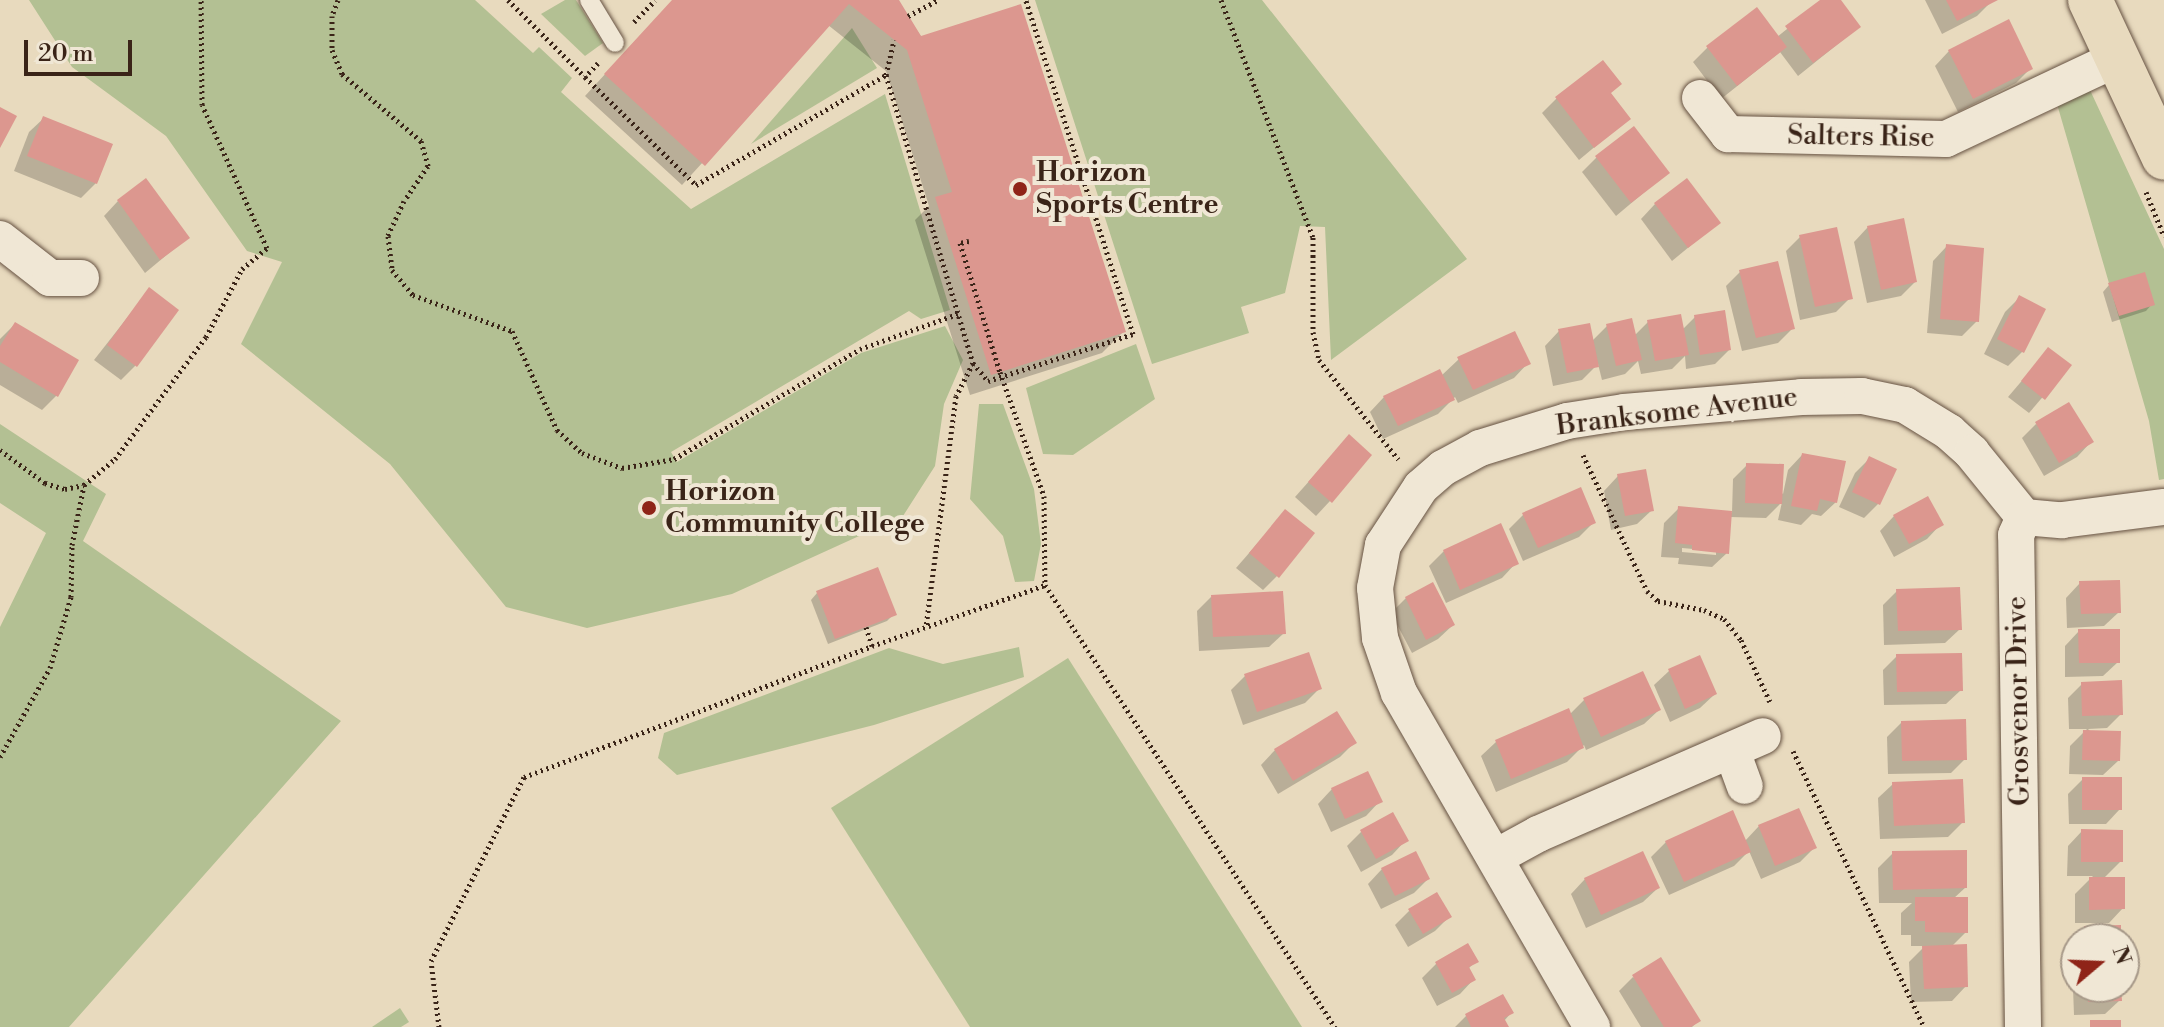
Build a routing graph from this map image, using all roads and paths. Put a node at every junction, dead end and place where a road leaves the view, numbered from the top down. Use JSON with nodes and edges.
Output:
{"nodes":[{"id":1,"x":201,"y":0,"type":"edge"},
{"id":2,"x":338,"y":0,"type":"edge"},
{"id":3,"x":508,"y":0,"type":"edge"},
{"id":4,"x":589,"y":0,"type":"edge"},
{"id":5,"x":655,"y":0,"type":"edge"},
{"id":6,"x":938,"y":0,"type":"edge"},
{"id":7,"x":1026,"y":0,"type":"edge"},
{"id":8,"x":1221,"y":0,"type":"edge"},
{"id":9,"x":2090,"y":0,"type":"edge"},
{"id":10,"x":908,"y":16,"type":"dead end"},
{"id":11,"x":894,"y":40,"type":"dead end"},
{"id":12,"x":615,"y":43,"type":"junction"},
{"id":13,"x":2118,"y":58,"type":"junction"},
{"id":14,"x":886,"y":75,"type":"junction"},
{"id":15,"x":585,"y":77,"type":"junction"},
{"id":16,"x":1700,"y":98,"type":"dead end"},
{"id":17,"x":2164,"y":158,"type":"edge"},
{"id":18,"x":0,"y":239,"type":"edge"},
{"id":19,"x":969,"y":241,"type":"dead end"},
{"id":20,"x":81,"y":278,"type":"dead end"},
{"id":21,"x":958,"y":314,"type":"junction"},
{"id":22,"x":973,"y":363,"type":"junction"},
{"id":23,"x":0,"y":450,"type":"edge"},
{"id":24,"x":84,"y":485,"type":"junction"},
{"id":25,"x":1421,"y":487,"type":"junction"},
{"id":26,"x":2164,"y":507,"type":"edge"},
{"id":27,"x":2024,"y":517,"type":"junction"},
{"id":28,"x":1045,"y":585,"type":"junction"},
{"id":29,"x":926,"y":626,"type":"junction"},
{"id":30,"x":866,"y":627,"type":"dead end"},
{"id":31,"x":872,"y":646,"type":"junction"},
{"id":32,"x":0,"y":757,"type":"edge"},
{"id":33,"x":1745,"y":786,"type":"dead end"},
{"id":34,"x":1496,"y":857,"type":"junction"},
{"id":35,"x":439,"y":1027,"type":"edge"},
{"id":36,"x":1335,"y":1027,"type":"edge"},
{"id":37,"x":1592,"y":1027,"type":"edge"},
{"id":38,"x":2023,"y":1027,"type":"edge"}],
"edges":[{"from":1,"to":24,"type":"path"},
{"from":2,"to":21,"type":"path"},
{"from":3,"to":15,"type":"path"},
{"from":4,"to":12,"type":"lane"},
{"from":5,"to":12,"type":"path"},
{"from":6,"to":10,"type":"path"},
{"from":7,"to":22,"type":"path"},
{"from":8,"to":25,"type":"path"},
{"from":9,"to":13,"type":"highway"},
{"from":11,"to":14,"type":"path"},
{"from":12,"to":15,"type":"path"},
{"from":13,"to":16,"type":"street","name":"Salters Rise"},
{"from":13,"to":17,"type":"highway"},
{"from":14,"to":15,"type":"path"},
{"from":14,"to":21,"type":"path"},
{"from":18,"to":20,"type":"street"},
{"from":19,"to":28,"type":"path","bridge":true},
{"from":21,"to":22,"type":"path"},
{"from":22,"to":29,"type":"path"},
{"from":23,"to":24,"type":"path"},
{"from":24,"to":32,"type":"path"},
{"from":25,"to":27,"type":"street","name":"Branksome Avenue"},
{"from":25,"to":34,"type":"street","name":"Branksome Avenue"},
{"from":26,"to":27,"type":"street"},
{"from":27,"to":38,"type":"street","name":"Grosvenor Drive"},
{"from":28,"to":29,"type":"path"},
{"from":28,"to":36,"type":"path"},
{"from":29,"to":31,"type":"path"},
{"from":30,"to":31,"type":"path"},
{"from":31,"to":35,"type":"path"},
{"from":33,"to":34,"type":"street"},
{"from":34,"to":37,"type":"street","name":"Branksome Avenue"}]}
